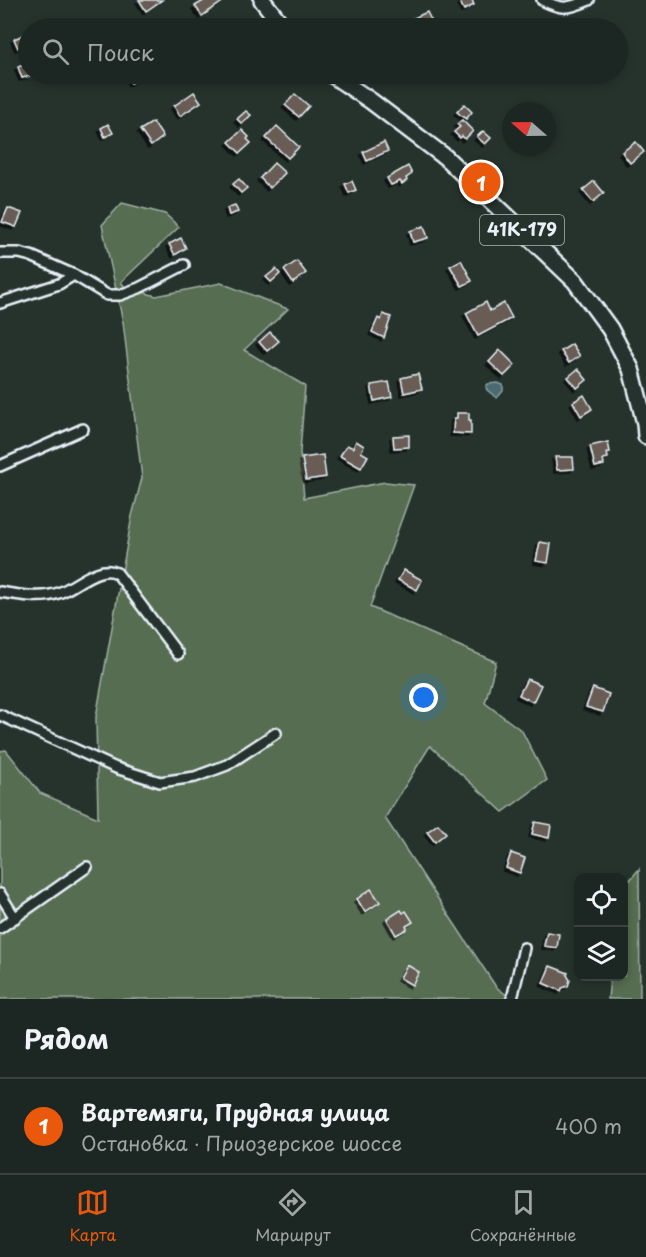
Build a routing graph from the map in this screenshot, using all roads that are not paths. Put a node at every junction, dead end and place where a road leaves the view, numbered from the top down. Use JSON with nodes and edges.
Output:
{"nodes":[{"id":1,"x":262,"y":0,"type":"edge"},
{"id":2,"x":542,"y":0,"type":"edge"},
{"id":3,"x":589,"y":0,"type":"edge"},
{"id":4,"x":276,"y":18,"type":"edge"},
{"id":5,"x":346,"y":84,"type":"edge"},
{"id":6,"x":0,"y":253,"type":"edge"},
{"id":7,"x":184,"y":265,"type":"dead end"},
{"id":8,"x":74,"y":275,"type":"junction"},
{"id":9,"x":0,"y":303,"type":"edge"},
{"id":10,"x":646,"y":427,"type":"edge"},
{"id":11,"x":83,"y":429,"type":"dead end"},
{"id":12,"x":0,"y":466,"type":"edge"},
{"id":13,"x":0,"y":592,"type":"edge"},
{"id":14,"x":178,"y":654,"type":"dead end"},
{"id":15,"x":0,"y":716,"type":"edge"},
{"id":16,"x":276,"y":733,"type":"dead end"},
{"id":17,"x":87,"y":867,"type":"dead end"},
{"id":18,"x":0,"y":894,"type":"edge"},
{"id":19,"x":15,"y":918,"type":"junction"},
{"id":20,"x":0,"y":928,"type":"edge"},
{"id":21,"x":524,"y":948,"type":"dead end"},
{"id":22,"x":512,"y":999,"type":"edge"}],
"edges":[{"from":1,"to":4,"type":"main road"},
{"from":2,"to":3,"type":"street"},
{"from":5,"to":10,"type":"main road","number":"41К-179"},
{"from":6,"to":8,"type":"street"},
{"from":7,"to":8,"type":"street"},
{"from":8,"to":9,"type":"street"},
{"from":11,"to":12,"type":"street"},
{"from":13,"to":14,"type":"street"},
{"from":15,"to":16,"type":"street"},
{"from":17,"to":19,"type":"street"},
{"from":18,"to":19,"type":"street"},
{"from":19,"to":20,"type":"street"},
{"from":21,"to":22,"type":"street"}]}
